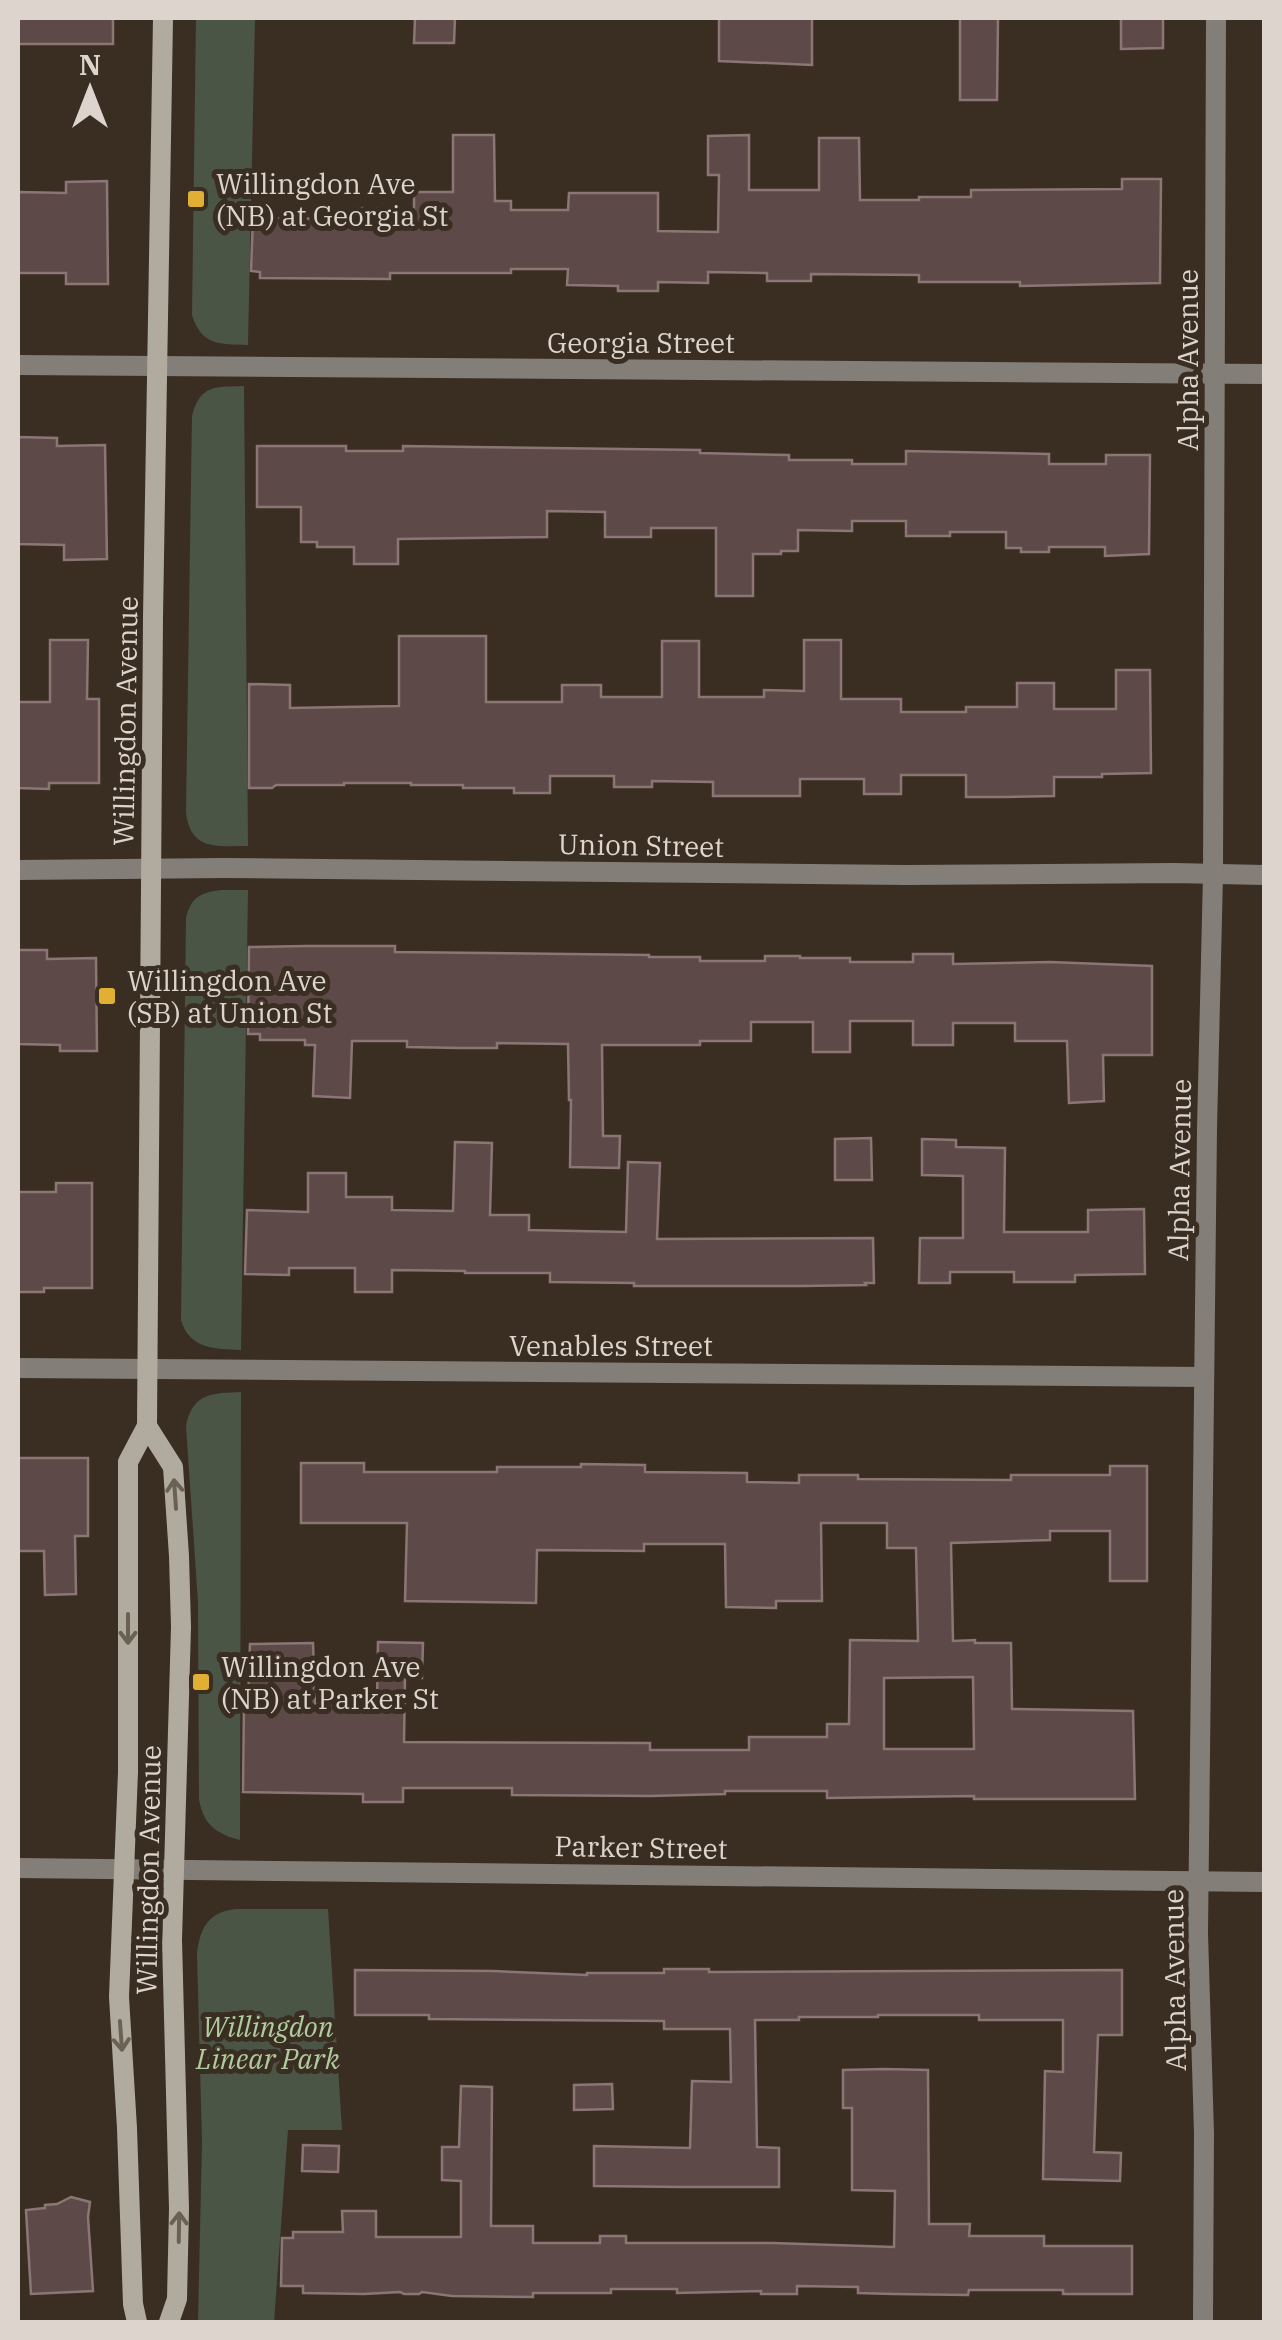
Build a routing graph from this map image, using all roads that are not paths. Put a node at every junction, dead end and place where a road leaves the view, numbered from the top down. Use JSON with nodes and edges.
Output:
{"nodes":[{"id":1,"x":163,"y":18,"type":"edge"},
{"id":2,"x":1216,"y":18,"type":"edge"},
{"id":3,"x":18,"y":366,"type":"edge"},
{"id":4,"x":159,"y":367,"type":"junction"},
{"id":5,"x":1214,"y":374,"type":"junction"},
{"id":6,"x":1264,"y":374,"type":"edge"},
{"id":7,"x":18,"y":870,"type":"edge"},
{"id":8,"x":151,"y":870,"type":"junction"},
{"id":9,"x":1213,"y":874,"type":"junction"},
{"id":10,"x":1264,"y":875,"type":"edge"},
{"id":11,"x":18,"y":1368,"type":"edge"},
{"id":12,"x":146,"y":1370,"type":"junction"},
{"id":13,"x":1204,"y":1377,"type":"junction"},
{"id":14,"x":147,"y":1426,"type":"junction"},
{"id":15,"x":18,"y":1868,"type":"edge"},
{"id":16,"x":124,"y":1868,"type":"junction"},
{"id":17,"x":176,"y":1869,"type":"junction"},
{"id":18,"x":1200,"y":1881,"type":"junction"},
{"id":19,"x":1264,"y":1882,"type":"edge"},
{"id":20,"x":138,"y":2322,"type":"edge"},
{"id":21,"x":169,"y":2322,"type":"edge"},
{"id":22,"x":1202,"y":2322,"type":"edge"}],
"edges":[{"from":1,"to":4,"type":"main road","name":"Willingdon Avenue"},
{"from":2,"to":5,"type":"street","name":"Alpha Avenue"},
{"from":3,"to":4,"type":"street","name":"Georgia Street"},
{"from":4,"to":5,"type":"street","name":"Georgia Street"},
{"from":4,"to":8,"type":"main road","name":"Willingdon Avenue"},
{"from":5,"to":6,"type":"street","name":"Georgia Street"},
{"from":5,"to":9,"type":"street","name":"Alpha Avenue"},
{"from":7,"to":8,"type":"street","name":"Union Street"},
{"from":8,"to":9,"type":"street","name":"Union Street"},
{"from":8,"to":12,"type":"main road","name":"Willingdon Avenue"},
{"from":9,"to":10,"type":"street","name":"Union Street"},
{"from":9,"to":13,"type":"street","name":"Alpha Avenue"},
{"from":11,"to":12,"type":"street","name":"Venables Street"},
{"from":12,"to":13,"type":"street","name":"Venables Street"},
{"from":12,"to":14,"type":"main road","name":"Willingdon Avenue"},
{"from":13,"to":18,"type":"street","name":"Alpha Avenue"},
{"from":14,"to":16,"type":"main road","name":"Willingdon Avenue","one_way":true},
{"from":17,"to":14,"type":"main road","name":"Willingdon Avenue","one_way":true},
{"from":15,"to":16,"type":"street","name":"Parker Street"},
{"from":16,"to":17,"type":"street","name":"Parker Street"},
{"from":16,"to":20,"type":"main road","name":"Willingdon Avenue","one_way":true},
{"from":17,"to":18,"type":"street","name":"Parker Street"},
{"from":21,"to":17,"type":"main road","name":"Willingdon Avenue","one_way":true},
{"from":18,"to":19,"type":"street","name":"Parker Street"},
{"from":18,"to":22,"type":"street","name":"Alpha Avenue"}]}
